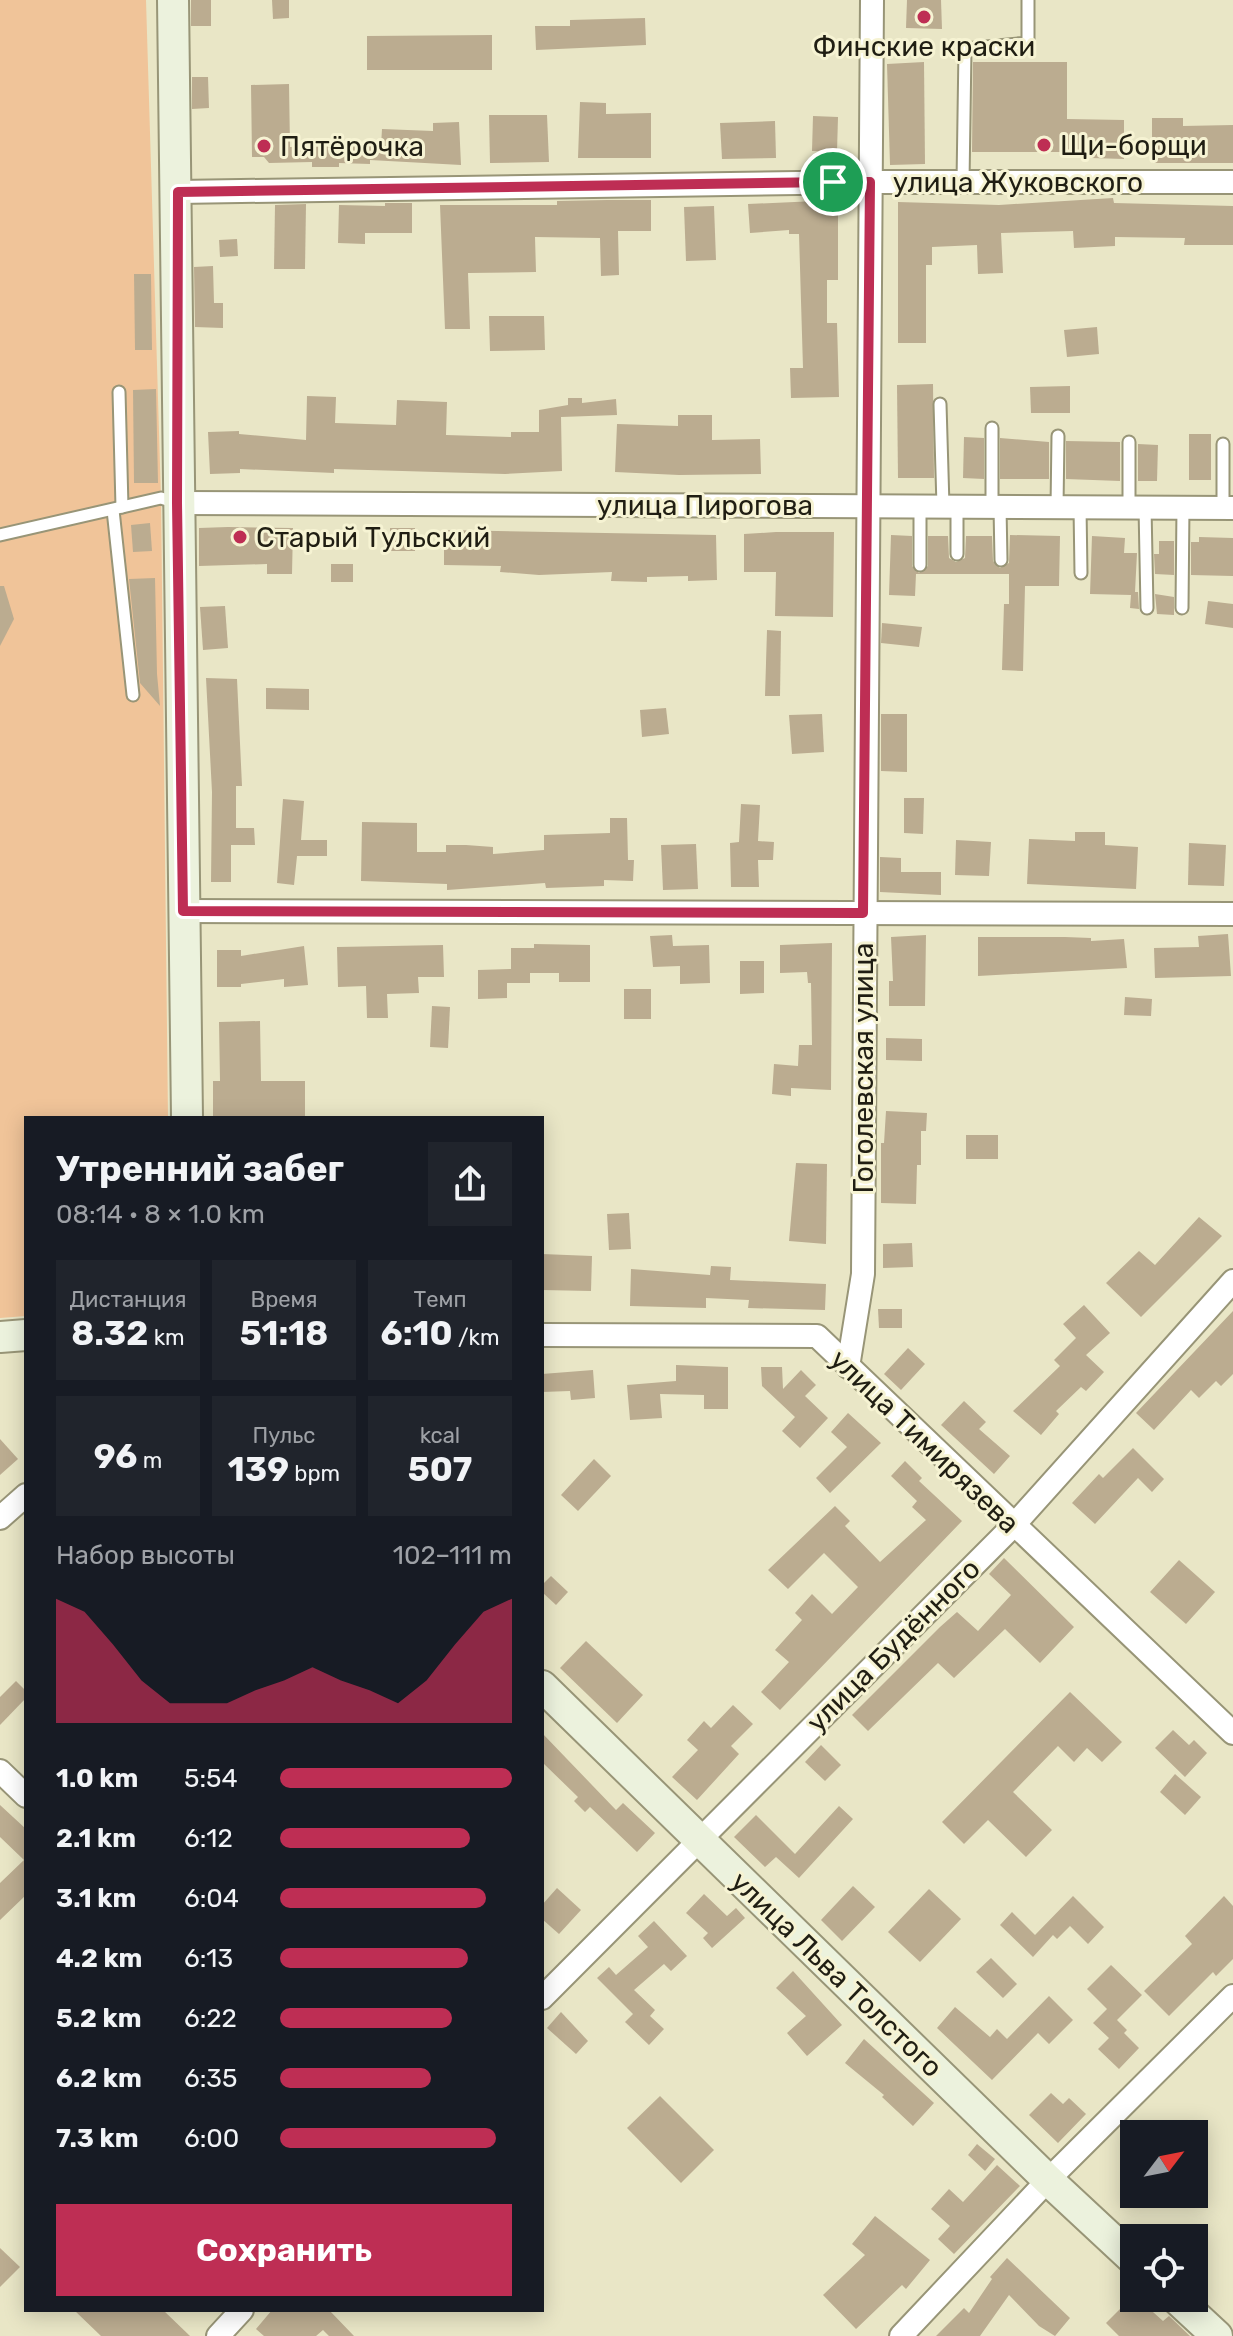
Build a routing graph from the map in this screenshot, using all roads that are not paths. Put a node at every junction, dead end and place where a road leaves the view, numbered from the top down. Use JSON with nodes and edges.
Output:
{"nodes":[{"id":1,"x":173,"y":0,"type":"edge"},
{"id":2,"x":872,"y":0,"type":"edge"},
{"id":3,"x":1028,"y":0,"type":"edge"},
{"id":4,"x":870,"y":182,"type":"junction"},
{"id":5,"x":963,"y":182,"type":"junction"},
{"id":6,"x":1233,"y":182,"type":"edge"},
{"id":7,"x":178,"y":192,"type":"junction"},
{"id":8,"x":119,"y":392,"type":"dead end"},
{"id":9,"x":940,"y":404,"type":"dead end"},
{"id":10,"x":992,"y":428,"type":"dead end"},
{"id":11,"x":1058,"y":436,"type":"dead end"},
{"id":12,"x":1129,"y":442,"type":"dead end"},
{"id":13,"x":1223,"y":444,"type":"dead end"},
{"id":14,"x":177,"y":503,"type":"junction"},
{"id":15,"x":869,"y":506,"type":"junction"},
{"id":16,"x":920,"y":506,"type":"junction"},
{"id":17,"x":950,"y":506,"type":"junction"},
{"id":18,"x":996,"y":507,"type":"junction"},
{"id":19,"x":1069,"y":507,"type":"junction"},
{"id":20,"x":1137,"y":507,"type":"junction"},
{"id":21,"x":1183,"y":507,"type":"junction"},
{"id":22,"x":1228,"y":508,"type":"edge"},
{"id":23,"x":118,"y":509,"type":"junction"},
{"id":24,"x":0,"y":535,"type":"edge"},
{"id":25,"x":957,"y":554,"type":"dead end"},
{"id":26,"x":1001,"y":560,"type":"dead end"},
{"id":27,"x":920,"y":565,"type":"dead end"},
{"id":28,"x":1081,"y":573,"type":"dead end"},
{"id":29,"x":1147,"y":608,"type":"dead end"},
{"id":30,"x":1182,"y":608,"type":"dead end"},
{"id":31,"x":133,"y":695,"type":"dead end"},
{"id":32,"x":183,"y":911,"type":"junction"},
{"id":33,"x":863,"y":913,"type":"junction"},
{"id":34,"x":1233,"y":914,"type":"edge"},
{"id":35,"x":187,"y":1116,"type":"edge"},
{"id":36,"x":1233,"y":1281,"type":"edge"},
{"id":37,"x":24,"y":1335,"type":"edge"},
{"id":38,"x":544,"y":1335,"type":"edge"},
{"id":39,"x":0,"y":1337,"type":"edge"},
{"id":40,"x":848,"y":1367,"type":"junction"},
{"id":41,"x":24,"y":1497,"type":"edge"},
{"id":42,"x":0,"y":1518,"type":"edge"},
{"id":43,"x":1013,"y":1526,"type":"junction"},
{"id":44,"x":544,"y":1688,"type":"edge"},
{"id":45,"x":1233,"y":1733,"type":"edge"},
{"id":46,"x":0,"y":1771,"type":"edge"},
{"id":47,"x":24,"y":1794,"type":"edge"},
{"id":48,"x":698,"y":1838,"type":"junction"},
{"id":49,"x":544,"y":1996,"type":"edge"},
{"id":50,"x":1233,"y":1996,"type":"edge"},
{"id":51,"x":1048,"y":2180,"type":"junction"},
{"id":52,"x":1120,"y":2247,"type":"edge"},
{"id":53,"x":240,"y":2312,"type":"edge"},
{"id":54,"x":1191,"y":2312,"type":"edge"},
{"id":55,"x":218,"y":2336,"type":"edge"},
{"id":56,"x":901,"y":2336,"type":"edge"},
{"id":57,"x":1217,"y":2336,"type":"edge"}],
"edges":[{"from":1,"to":7,"type":"street"},
{"from":2,"to":4,"type":"street","name":"Гоголевская улица"},
{"from":3,"to":5,"type":"lane"},
{"from":4,"to":5,"type":"street","name":"улица Жуковского"},
{"from":4,"to":7,"type":"street","name":"улица Жуковского"},
{"from":4,"to":15,"type":"street","name":"Гоголевская улица"},
{"from":5,"to":6,"type":"street","name":"улица Жуковского"},
{"from":7,"to":14,"type":"street"},
{"from":8,"to":23,"type":"lane"},
{"from":9,"to":17,"type":"lane"},
{"from":10,"to":18,"type":"lane"},
{"from":11,"to":19,"type":"lane"},
{"from":12,"to":20,"type":"lane"},
{"from":13,"to":22,"type":"lane"},
{"from":14,"to":15,"type":"street","name":"улица Пирогова"},
{"from":14,"to":23,"type":"lane"},
{"from":14,"to":32,"type":"street"},
{"from":15,"to":16,"type":"street","name":"улица Пирогова"},
{"from":15,"to":33,"type":"street","name":"Гоголевская улица"},
{"from":16,"to":17,"type":"street","name":"улица Пирогова"},
{"from":16,"to":27,"type":"lane"},
{"from":17,"to":18,"type":"street","name":"улица Пирогова"},
{"from":17,"to":25,"type":"lane"},
{"from":18,"to":19,"type":"street","name":"улица Пирогова"},
{"from":18,"to":26,"type":"lane"},
{"from":19,"to":20,"type":"street","name":"улица Пирогова"},
{"from":19,"to":28,"type":"lane"},
{"from":20,"to":21,"type":"street","name":"улица Пирогова"},
{"from":20,"to":29,"type":"lane"},
{"from":21,"to":22,"type":"street","name":"улица Пирогова"},
{"from":21,"to":30,"type":"lane"},
{"from":23,"to":24,"type":"lane"},
{"from":23,"to":31,"type":"lane"},
{"from":32,"to":33,"type":"street"},
{"from":32,"to":35,"type":"street"},
{"from":33,"to":34,"type":"street"},
{"from":33,"to":40,"type":"street","name":"Гоголевская улица"},
{"from":36,"to":43,"type":"street","name":"улица Будённого"},
{"from":37,"to":39,"type":"street"},
{"from":38,"to":40,"type":"street","name":"улица Тимирязева"},
{"from":40,"to":43,"type":"street","name":"улица Тимирязева"},
{"from":41,"to":42,"type":"street"},
{"from":43,"to":45,"type":"street","name":"улица Тимирязева"},
{"from":43,"to":48,"type":"street","name":"улица Будённого"},
{"from":44,"to":48,"type":"street","name":"улица Льва Толстого"},
{"from":46,"to":47,"type":"street"},
{"from":48,"to":49,"type":"street","name":"улица Будённого"},
{"from":48,"to":51,"type":"street","name":"улица Льва Толстого"},
{"from":50,"to":51,"type":"street"},
{"from":51,"to":52,"type":"street","name":"улица Льва Толстого"},
{"from":51,"to":56,"type":"street"},
{"from":53,"to":55,"type":"street"},
{"from":54,"to":57,"type":"street"}]}
